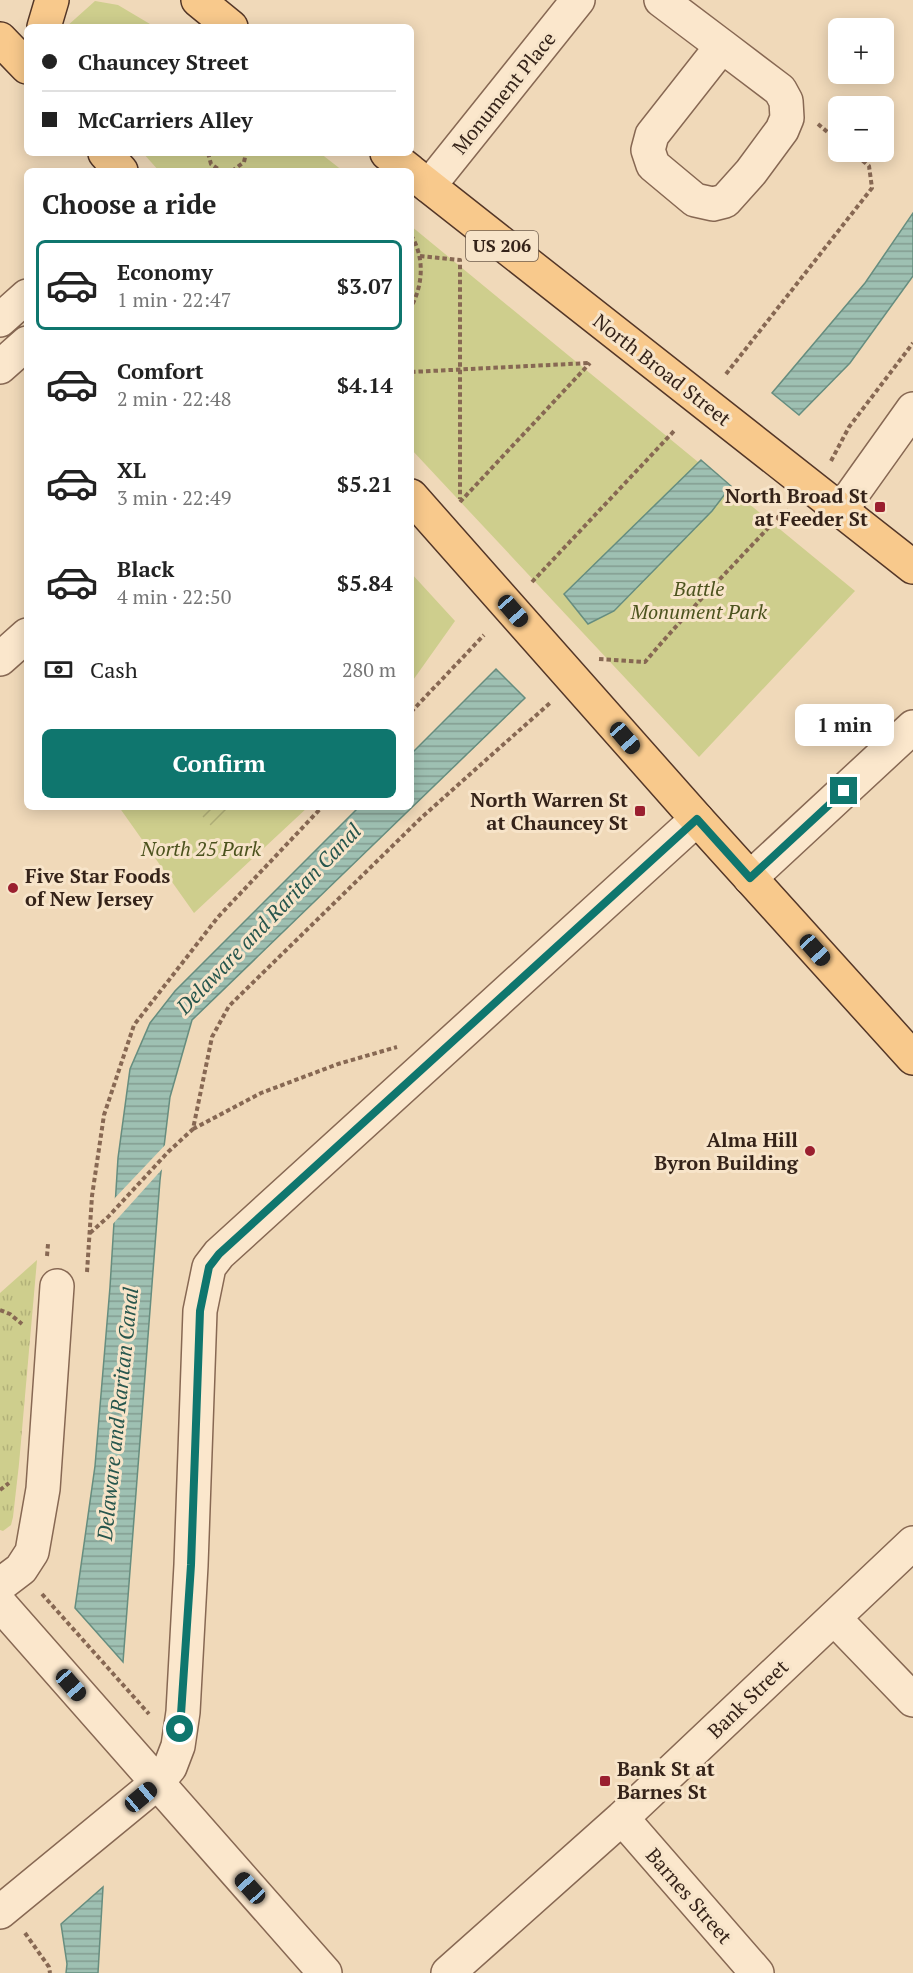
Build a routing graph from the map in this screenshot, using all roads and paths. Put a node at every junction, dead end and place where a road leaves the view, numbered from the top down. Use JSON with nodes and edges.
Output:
{"nodes":[{"id":1,"x":52,"y":0,"type":"edge"},
{"id":2,"x":198,"y":0,"type":"edge"},
{"id":3,"x":578,"y":0,"type":"edge"},
{"id":4,"x":661,"y":0,"type":"edge"},
{"id":5,"x":222,"y":17,"type":"edge"},
{"id":6,"x":45,"y":24,"type":"edge"},
{"id":7,"x":0,"y":39,"type":"edge"},
{"id":8,"x":722,"y":46,"type":"junction"},
{"id":9,"x":24,"y":64,"type":"edge"},
{"id":10,"x":108,"y":156,"type":"edge"},
{"id":11,"x":209,"y":156,"type":"edge"},
{"id":12,"x":245,"y":156,"type":"edge"},
{"id":13,"x":391,"y":156,"type":"edge"},
{"id":14,"x":864,"y":162,"type":"edge"},
{"id":15,"x":239,"y":167,"type":"edge"},
{"id":16,"x":118,"y":168,"type":"edge"},
{"id":17,"x":217,"y":168,"type":"edge"},
{"id":18,"x":406,"y":168,"type":"edge"},
{"id":19,"x":416,"y":176,"type":"edge"},
{"id":20,"x":414,"y":242,"type":"edge"},
{"id":21,"x":420,"y":256,"type":"junction"},
{"id":22,"x":24,"y":299,"type":"edge"},
{"id":23,"x":414,"y":302,"type":"edge"},
{"id":24,"x":0,"y":320,"type":"edge"},
{"id":25,"x":913,"y":344,"type":"edge"},
{"id":26,"x":24,"y":346,"type":"edge"},
{"id":27,"x":0,"y":367,"type":"edge"},
{"id":28,"x":460,"y":369,"type":"junction"},
{"id":29,"x":414,"y":372,"type":"edge"},
{"id":30,"x":726,"y":374,"type":"dead end"},
{"id":31,"x":913,"y":409,"type":"edge"},
{"id":32,"x":675,"y":430,"type":"dead end"},
{"id":33,"x":830,"y":463,"type":"dead end"},
{"id":34,"x":414,"y":499,"type":"edge"},
{"id":35,"x":841,"y":510,"type":"junction"},
{"id":36,"x":781,"y":514,"type":"dead end"},
{"id":37,"x":913,"y":567,"type":"edge"},
{"id":38,"x":532,"y":583,"type":"dead end"},
{"id":39,"x":484,"y":635,"type":"dead end"},
{"id":40,"x":24,"y":638,"type":"edge"},
{"id":41,"x":0,"y":659,"type":"edge"},
{"id":42,"x":594,"y":664,"type":"dead end"},
{"id":43,"x":554,"y":698,"type":"dead end"},
{"id":44,"x":414,"y":709,"type":"edge"},
{"id":45,"x":913,"y":727,"type":"edge"},
{"id":46,"x":319,"y":810,"type":"edge"},
{"id":47,"x":697,"y":819,"type":"junction"},
{"id":48,"x":750,"y":878,"type":"junction"},
{"id":49,"x":441,"y":1052,"type":"junction"},
{"id":50,"x":913,"y":1058,"type":"edge"},
{"id":51,"x":193,"y":1129,"type":"junction"},
{"id":52,"x":57,"y":1286,"type":"dead end"},
{"id":53,"x":913,"y":1543,"type":"edge"},
{"id":54,"x":0,"y":1585,"type":"edge"},
{"id":55,"x":0,"y":1604,"type":"edge"},
{"id":56,"x":834,"y":1618,"type":"junction"},
{"id":57,"x":913,"y":1700,"type":"edge"},
{"id":58,"x":158,"y":1783,"type":"junction"},
{"id":59,"x":622,"y":1818,"type":"junction"},
{"id":60,"x":12,"y":1921,"type":"edge"},
{"id":61,"x":50,"y":1973,"type":"edge"},
{"id":62,"x":325,"y":1973,"type":"edge"},
{"id":63,"x":448,"y":1973,"type":"edge"},
{"id":64,"x":757,"y":1973,"type":"edge"}],
"edges":[{"from":1,"to":6,"type":"main road"},
{"from":2,"to":5,"type":"main road"},
{"from":3,"to":19,"type":"street","name":"Monument Place"},
{"from":4,"to":8,"type":"street"},
{"from":7,"to":9,"type":"main road"},
{"from":8,"to":8,"type":"street"},
{"from":10,"to":16,"type":"main road"},
{"from":11,"to":17,"type":"path"},
{"from":12,"to":15,"type":"path"},
{"from":13,"to":18,"type":"main road","name":"North Broad Street","number":"US 206"},
{"from":14,"to":30,"type":"path"},
{"from":19,"to":35,"type":"main road","name":"North Broad Street","number":"US 206"},
{"from":20,"to":21,"type":"path"},
{"from":21,"to":23,"type":"path"},
{"from":21,"to":28,"type":"path"},
{"from":22,"to":24,"type":"street"},
{"from":25,"to":33,"type":"path"},
{"from":26,"to":27,"type":"street"},
{"from":28,"to":28,"type":"path"},
{"from":28,"to":29,"type":"path"},
{"from":31,"to":35,"type":"street"},
{"from":32,"to":38,"type":"path"},
{"from":34,"to":47,"type":"main road"},
{"from":35,"to":37,"type":"main road","name":"North Broad Street","number":"US 206"},
{"from":36,"to":42,"type":"path"},
{"from":39,"to":44,"type":"path"},
{"from":40,"to":41,"type":"street"},
{"from":43,"to":51,"type":"path"},
{"from":45,"to":48,"type":"street"},
{"from":46,"to":51,"type":"path"},
{"from":47,"to":48,"type":"main road"},
{"from":47,"to":49,"type":"street"},
{"from":48,"to":50,"type":"main road"},
{"from":49,"to":51,"type":"path"},
{"from":49,"to":58,"type":"street"},
{"from":52,"to":54,"type":"street"},
{"from":53,"to":56,"type":"street","name":"Bank Street"},
{"from":55,"to":58,"type":"street"},
{"from":56,"to":57,"type":"street"},
{"from":56,"to":59,"type":"street","name":"Bank Street"},
{"from":58,"to":60,"type":"street"},
{"from":58,"to":62,"type":"street"},
{"from":59,"to":63,"type":"street","name":"Bank Street"},
{"from":59,"to":64,"type":"street","name":"Barnes Street"},
{"from":60,"to":61,"type":"path"}]}
